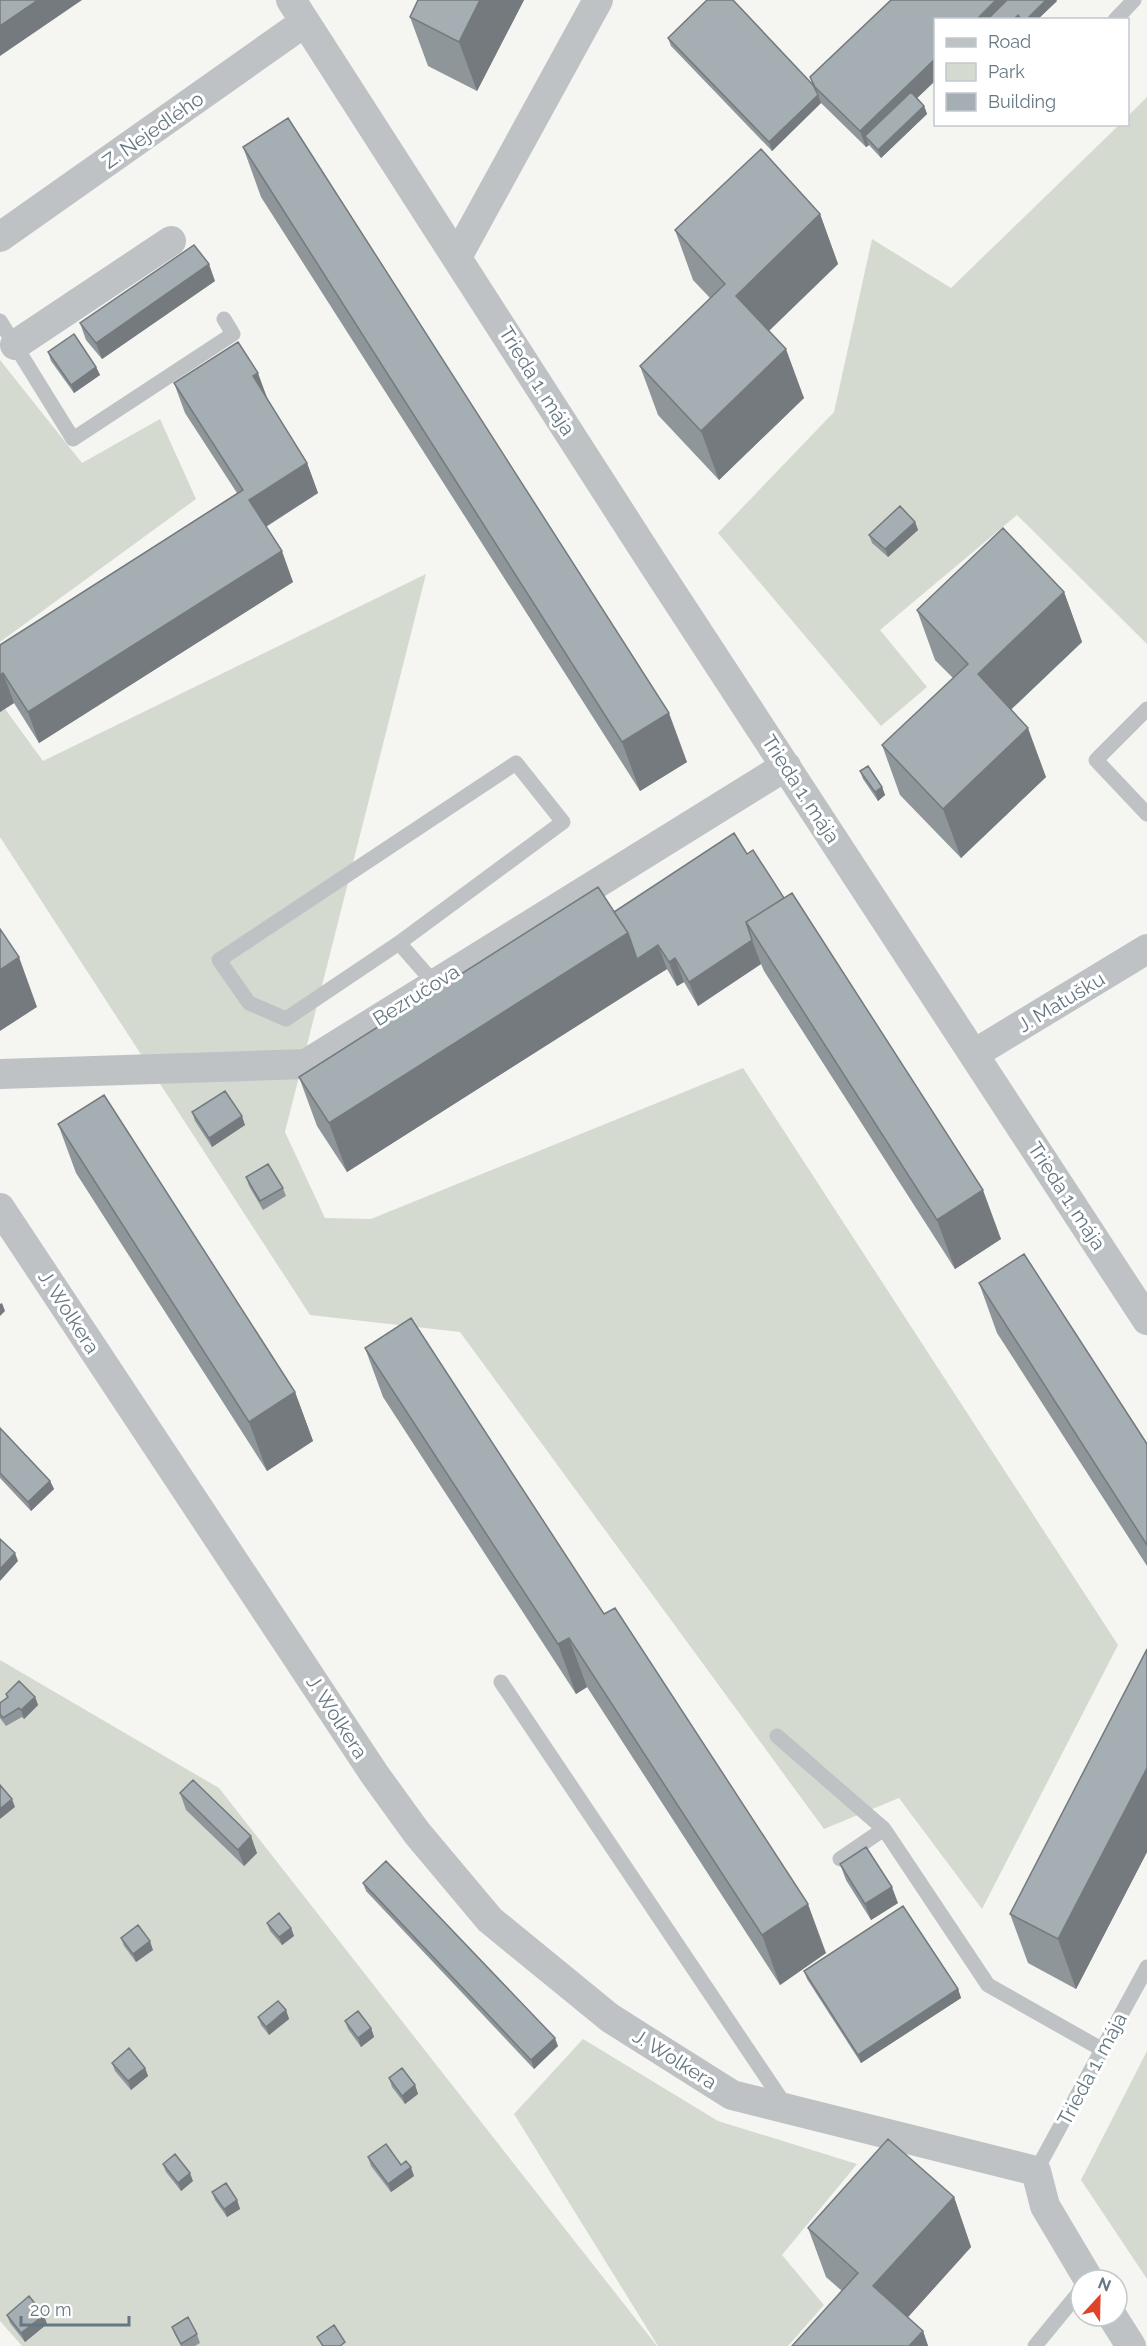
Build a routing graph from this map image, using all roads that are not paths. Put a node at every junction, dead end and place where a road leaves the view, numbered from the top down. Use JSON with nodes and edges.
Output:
{"nodes":[{"id":1,"x":598,"y":0,"type":"edge"},
{"id":2,"x":1134,"y":0,"type":"edge"},
{"id":3,"x":298,"y":11,"type":"edge"},
{"id":4,"x":1117,"y":18,"type":"edge"},
{"id":5,"x":0,"y":237,"type":"edge"},
{"id":6,"x":171,"y":241,"type":"dead end"},
{"id":7,"x":457,"y":257,"type":"junction"},
{"id":8,"x":224,"y":319,"type":"dead end"},
{"id":9,"x":8,"y":333,"type":"edge"},
{"id":10,"x":1147,"y":709,"type":"edge"},
{"id":11,"x":786,"y":766,"type":"junction"},
{"id":12,"x":1147,"y":814,"type":"edge"},
{"id":13,"x":399,"y":943,"type":"junction"},
{"id":14,"x":1147,"y":950,"type":"edge"},
{"id":15,"x":435,"y":984,"type":"junction"},
{"id":16,"x":974,"y":1054,"type":"junction"},
{"id":17,"x":0,"y":1074,"type":"edge"},
{"id":18,"x":0,"y":1208,"type":"edge"},
{"id":19,"x":1147,"y":1320,"type":"edge"},
{"id":20,"x":501,"y":1682,"type":"dead end"},
{"id":21,"x":777,"y":1736,"type":"dead end"},
{"id":22,"x":884,"y":1829,"type":"junction"},
{"id":23,"x":840,"y":1859,"type":"dead end"},
{"id":24,"x":1147,"y":1966,"type":"edge"},
{"id":25,"x":1103,"y":2050,"type":"junction"},
{"id":26,"x":788,"y":2109,"type":"junction"},
{"id":27,"x":1036,"y":2172,"type":"junction"},
{"id":28,"x":1082,"y":2268,"type":"edge"},
{"id":29,"x":1069,"y":2305,"type":"edge"},
{"id":30,"x":1120,"y":2328,"type":"edge"},
{"id":31,"x":1035,"y":2346,"type":"edge"},
{"id":32,"x":1131,"y":2346,"type":"edge"}],
"edges":[{"from":1,"to":7,"type":"street"},
{"from":2,"to":4,"type":"lane"},
{"from":3,"to":5,"type":"street","name":"Z. Nejedlého"},
{"from":3,"to":7,"type":"street","name":"Trieda 1. mája"},
{"from":6,"to":9,"type":"street"},
{"from":7,"to":11,"type":"street","name":"Trieda 1. mája"},
{"from":8,"to":9,"type":"lane"},
{"from":10,"to":12,"type":"lane"},
{"from":11,"to":15,"type":"street","name":"Bezručova"},
{"from":11,"to":16,"type":"street","name":"Trieda 1. mája"},
{"from":13,"to":13,"type":"lane"},
{"from":13,"to":15,"type":"lane"},
{"from":14,"to":16,"type":"street","name":"J. Matušku"},
{"from":15,"to":17,"type":"street","name":"Bezručova"},
{"from":16,"to":19,"type":"street","name":"Trieda 1. mája"},
{"from":18,"to":26,"type":"street","name":"J. Wolkera"},
{"from":20,"to":26,"type":"lane"},
{"from":21,"to":22,"type":"lane"},
{"from":22,"to":23,"type":"lane"},
{"from":22,"to":25,"type":"lane"},
{"from":24,"to":25,"type":"lane","name":"Trieda 1. mája"},
{"from":25,"to":27,"type":"lane","name":"Trieda 1. mája"},
{"from":26,"to":27,"type":"street","name":"J. Wolkera"},
{"from":27,"to":28,"type":"street"},
{"from":29,"to":31,"type":"lane"},
{"from":30,"to":32,"type":"street"}]}
